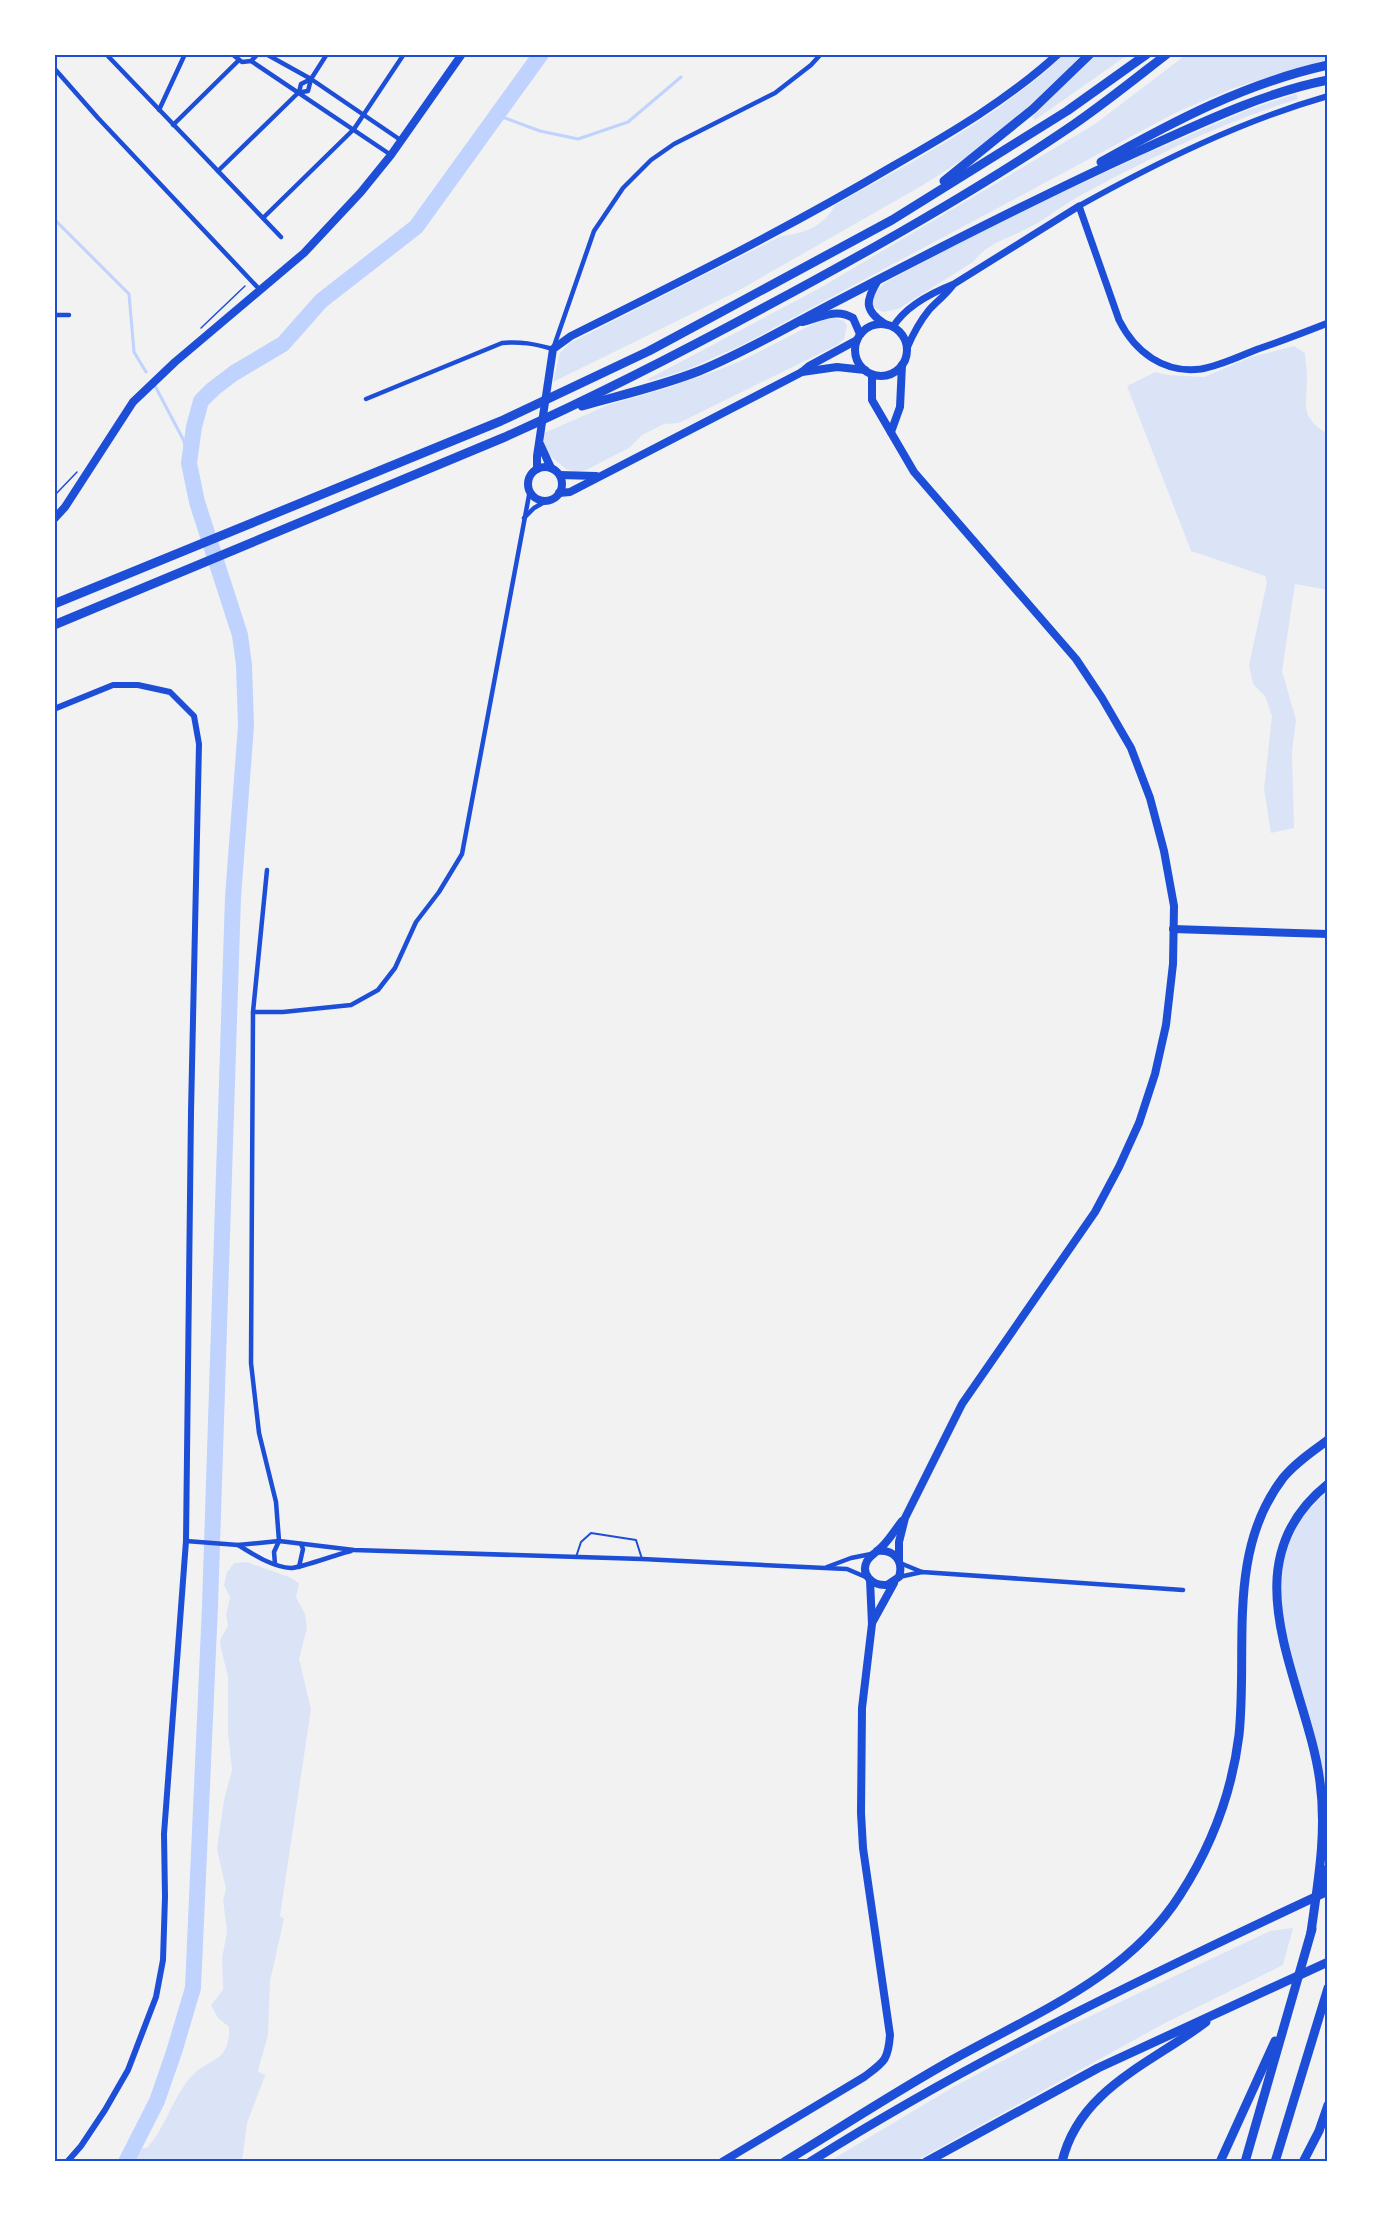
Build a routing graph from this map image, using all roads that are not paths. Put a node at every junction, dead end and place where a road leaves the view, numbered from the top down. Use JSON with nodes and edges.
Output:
{"nodes":[{"id":1,"x":185,"y":54,"type":"edge"},
{"id":2,"x":232,"y":54,"type":"edge"},
{"id":3,"x":258,"y":54,"type":"edge"},
{"id":4,"x":266,"y":54,"type":"edge"},
{"id":5,"x":327,"y":54,"type":"edge"},
{"id":6,"x":404,"y":54,"type":"edge"},
{"id":7,"x":462,"y":54,"type":"edge"},
{"id":8,"x":821,"y":54,"type":"edge"},
{"id":9,"x":1058,"y":54,"type":"edge"},
{"id":10,"x":1090,"y":54,"type":"edge"},
{"id":11,"x":1147,"y":54,"type":"edge"},
{"id":12,"x":1167,"y":54,"type":"edge"},
{"id":13,"x":109,"y":55,"type":"edge"},
{"id":14,"x":238,"y":61,"type":"junction"},
{"id":15,"x":251,"y":61,"type":"junction"},
{"id":16,"x":1328,"y":65,"type":"edge"},
{"id":17,"x":54,"y":68,"type":"edge"},
{"id":18,"x":311,"y":80,"type":"junction"},
{"id":19,"x":1328,"y":80,"type":"edge"},
{"id":20,"x":299,"y":92,"type":"junction"},
{"id":21,"x":1328,"y":96,"type":"edge"},
{"id":22,"x":159,"y":110,"type":"junction"},
{"id":23,"x":364,"y":116,"type":"junction"},
{"id":24,"x":173,"y":125,"type":"junction"},
{"id":25,"x":354,"y":129,"type":"junction"},
{"id":26,"x":402,"y":141,"type":"junction"},
{"id":27,"x":391,"y":156,"type":"junction"},
{"id":28,"x":218,"y":171,"type":"junction"},
{"id":29,"x":1047,"y":193,"type":"junction"},
{"id":30,"x":1079,"y":206,"type":"junction"},
{"id":31,"x":263,"y":218,"type":"junction"},
{"id":32,"x":892,"y":220,"type":"junction"},
{"id":33,"x":281,"y":237,"type":"dead end"},
{"id":34,"x":879,"y":279,"type":"junction"},
{"id":35,"x":954,"y":284,"type":"junction"},
{"id":36,"x":261,"y":291,"type":"junction"},
{"id":37,"x":54,"y":315,"type":"edge"},
{"id":38,"x":69,"y":315,"type":"dead end"},
{"id":39,"x":1328,"y":323,"type":"edge"},
{"id":40,"x":796,"y":325,"type":"junction"},
{"id":41,"x":889,"y":326,"type":"junction"},
{"id":42,"x":859,"y":337,"type":"junction"},
{"id":43,"x":907,"y":348,"type":"junction"},
{"id":44,"x":553,"y":349,"type":"junction"},
{"id":45,"x":902,"y":365,"type":"junction"},
{"id":46,"x":802,"y":372,"type":"junction"},
{"id":47,"x":868,"y":373,"type":"junction"},
{"id":48,"x":366,"y":399,"type":"dead end"},
{"id":49,"x":562,"y":411,"type":"junction"},
{"id":50,"x":891,"y":432,"type":"junction"},
{"id":51,"x":540,"y":443,"type":"junction"},
{"id":52,"x":551,"y":468,"type":"junction"},
{"id":53,"x":537,"y":469,"type":"junction"},
{"id":54,"x":560,"y":475,"type":"junction"},
{"id":55,"x":598,"y":476,"type":"junction"},
{"id":56,"x":530,"y":490,"type":"junction"},
{"id":57,"x":559,"y":493,"type":"junction"},
{"id":58,"x":548,"y":500,"type":"junction"},
{"id":59,"x":65,"y":507,"type":"junction"},
{"id":60,"x":54,"y":512,"type":"edge"},
{"id":61,"x":524,"y":518,"type":"junction"},
{"id":62,"x":54,"y":519,"type":"edge"},
{"id":63,"x":54,"y":604,"type":"edge"},
{"id":64,"x":54,"y":625,"type":"edge"},
{"id":65,"x":54,"y":709,"type":"edge"},
{"id":66,"x":267,"y":870,"type":"dead end"},
{"id":67,"x":1173,"y":929,"type":"junction"},
{"id":68,"x":1328,"y":934,"type":"edge"},
{"id":69,"x":253,"y":1012,"type":"junction"},
{"id":70,"x":1328,"y":1440,"type":"edge"},
{"id":71,"x":1328,"y":1484,"type":"edge"},
{"id":72,"x":905,"y":1518,"type":"junction"},
{"id":73,"x":186,"y":1541,"type":"junction"},
{"id":74,"x":279,"y":1541,"type":"junction"},
{"id":75,"x":301,"y":1543,"type":"junction"},
{"id":76,"x":235,"y":1545,"type":"junction"},
{"id":77,"x":354,"y":1550,"type":"junction"},
{"id":78,"x":875,"y":1553,"type":"junction"},
{"id":79,"x":576,"y":1557,"type":"junction"},
{"id":80,"x":642,"y":1559,"type":"junction"},
{"id":81,"x":899,"y":1562,"type":"junction"},
{"id":82,"x":275,"y":1564,"type":"junction"},
{"id":83,"x":299,"y":1567,"type":"junction"},
{"id":84,"x":825,"y":1568,"type":"junction"},
{"id":85,"x":922,"y":1572,"type":"junction"},
{"id":86,"x":898,"y":1578,"type":"junction"},
{"id":87,"x":869,"y":1579,"type":"junction"},
{"id":88,"x":1183,"y":1590,"type":"dead end"},
{"id":89,"x":872,"y":1624,"type":"junction"},
{"id":90,"x":1328,"y":1868,"type":"edge"},
{"id":91,"x":1328,"y":1891,"type":"edge"},
{"id":92,"x":1311,"y":1932,"type":"junction"},
{"id":93,"x":1328,"y":1962,"type":"edge"},
{"id":94,"x":1328,"y":1988,"type":"edge"},
{"id":95,"x":1289,"y":2009,"type":"junction"},
{"id":96,"x":1221,"y":2010,"type":"junction"},
{"id":97,"x":1328,"y":2105,"type":"edge"},
{"id":98,"x":67,"y":2162,"type":"edge"},
{"id":99,"x":722,"y":2162,"type":"edge"},
{"id":100,"x":784,"y":2162,"type":"edge"},
{"id":101,"x":810,"y":2162,"type":"edge"},
{"id":102,"x":926,"y":2162,"type":"edge"},
{"id":103,"x":1062,"y":2162,"type":"edge"},
{"id":104,"x":1220,"y":2162,"type":"edge"},
{"id":105,"x":1245,"y":2162,"type":"edge"},
{"id":106,"x":1275,"y":2162,"type":"edge"},
{"id":107,"x":1303,"y":2162,"type":"edge"}],
"edges":[{"from":1,"to":22,"type":"street"},
{"from":2,"to":14,"type":"street"},
{"from":3,"to":15,"type":"street"},
{"from":4,"to":18,"type":"street"},
{"from":5,"to":18,"type":"street"},
{"from":6,"to":23,"type":"street"},
{"from":7,"to":26,"type":"main road"},
{"from":8,"to":44,"type":"street"},
{"from":9,"to":44,"type":"main road"},
{"from":10,"to":32,"type":"highway"},
{"from":11,"to":32,"type":"highway"},
{"from":12,"to":49,"type":"highway"},
{"from":13,"to":22,"type":"street"},
{"from":14,"to":15,"type":"street"},
{"from":14,"to":24,"type":"street"},
{"from":15,"to":20,"type":"street"},
{"from":16,"to":29,"type":"highway"},
{"from":17,"to":36,"type":"street"},
{"from":18,"to":20,"type":"street"},
{"from":18,"to":20,"type":"street"},
{"from":18,"to":23,"type":"street"},
{"from":19,"to":29,"type":"highway"},
{"from":20,"to":25,"type":"street"},
{"from":20,"to":28,"type":"street"},
{"from":21,"to":30,"type":"street"},
{"from":22,"to":24,"type":"street"},
{"from":23,"to":25,"type":"street"},
{"from":23,"to":26,"type":"street"},
{"from":24,"to":28,"type":"street"},
{"from":25,"to":27,"type":"street"},
{"from":25,"to":31,"type":"street"},
{"from":26,"to":27,"type":"main road"},
{"from":27,"to":36,"type":"main road"},
{"from":28,"to":31,"type":"street"},
{"from":29,"to":34,"type":"highway"},
{"from":30,"to":35,"type":"main road"},
{"from":30,"to":39,"type":"main road"},
{"from":31,"to":33,"type":"street"},
{"from":32,"to":63,"type":"highway"},
{"from":34,"to":40,"type":"highway"},
{"from":34,"to":41,"type":"main road"},
{"from":35,"to":41,"type":"main road"},
{"from":35,"to":43,"type":"main road"},
{"from":36,"to":59,"type":"main road"},
{"from":37,"to":38,"type":"street"},
{"from":40,"to":42,"type":"main road"},
{"from":40,"to":49,"type":"highway"},
{"from":41,"to":42,"type":"main road"},
{"from":41,"to":43,"type":"main road"},
{"from":42,"to":46,"type":"main road"},
{"from":42,"to":47,"type":"main road"},
{"from":43,"to":45,"type":"main road"},
{"from":44,"to":48,"type":"street"},
{"from":44,"to":51,"type":"main road"},
{"from":45,"to":47,"type":"main road"},
{"from":45,"to":50,"type":"main road"},
{"from":46,"to":47,"type":"main road"},
{"from":46,"to":55,"type":"main road"},
{"from":47,"to":50,"type":"main road"},
{"from":49,"to":64,"type":"highway"},
{"from":50,"to":67,"type":"main road"},
{"from":51,"to":52,"type":"main road"},
{"from":51,"to":53,"type":"main road"},
{"from":52,"to":53,"type":"main road"},
{"from":52,"to":54,"type":"main road"},
{"from":53,"to":56,"type":"main road"},
{"from":54,"to":55,"type":"main road"},
{"from":54,"to":57,"type":"main road"},
{"from":55,"to":57,"type":"main road"},
{"from":56,"to":58,"type":"main road"},
{"from":56,"to":61,"type":"street"},
{"from":57,"to":58,"type":"main road"},
{"from":58,"to":61,"type":"street"},
{"from":59,"to":60,"type":"main road"},
{"from":59,"to":62,"type":"main road"},
{"from":61,"to":69,"type":"street"},
{"from":65,"to":73,"type":"street"},
{"from":66,"to":69,"type":"street"},
{"from":67,"to":68,"type":"main road"},
{"from":67,"to":72,"type":"main road"},
{"from":69,"to":74,"type":"street"},
{"from":70,"to":100,"type":"highway"},
{"from":71,"to":92,"type":"highway"},
{"from":72,"to":78,"type":"main road"},
{"from":72,"to":81,"type":"main road"},
{"from":73,"to":76,"type":"street"},
{"from":73,"to":98,"type":"street"},
{"from":74,"to":75,"type":"street"},
{"from":74,"to":76,"type":"street"},
{"from":74,"to":82,"type":"street"},
{"from":75,"to":77,"type":"street"},
{"from":75,"to":83,"type":"street"},
{"from":76,"to":82,"type":"street"},
{"from":77,"to":79,"type":"street"},
{"from":77,"to":83,"type":"street"},
{"from":78,"to":81,"type":"main road"},
{"from":78,"to":84,"type":"street"},
{"from":78,"to":87,"type":"main road"},
{"from":79,"to":80,"type":"street"},
{"from":79,"to":80,"type":"lane"},
{"from":80,"to":84,"type":"street"},
{"from":81,"to":85,"type":"street"},
{"from":81,"to":86,"type":"main road"},
{"from":82,"to":83,"type":"street"},
{"from":84,"to":87,"type":"street"},
{"from":85,"to":86,"type":"street"},
{"from":85,"to":88,"type":"street"},
{"from":86,"to":87,"type":"main road"},
{"from":86,"to":89,"type":"main road"},
{"from":87,"to":89,"type":"main road"},
{"from":89,"to":99,"type":"main road"},
{"from":90,"to":92,"type":"highway"},
{"from":91,"to":101,"type":"highway"},
{"from":92,"to":95,"type":"highway"},
{"from":93,"to":96,"type":"highway"},
{"from":94,"to":106,"type":"highway"},
{"from":95,"to":104,"type":"highway"},
{"from":95,"to":105,"type":"highway"},
{"from":96,"to":102,"type":"highway"},
{"from":96,"to":103,"type":"highway"},
{"from":97,"to":107,"type":"highway"}]}
